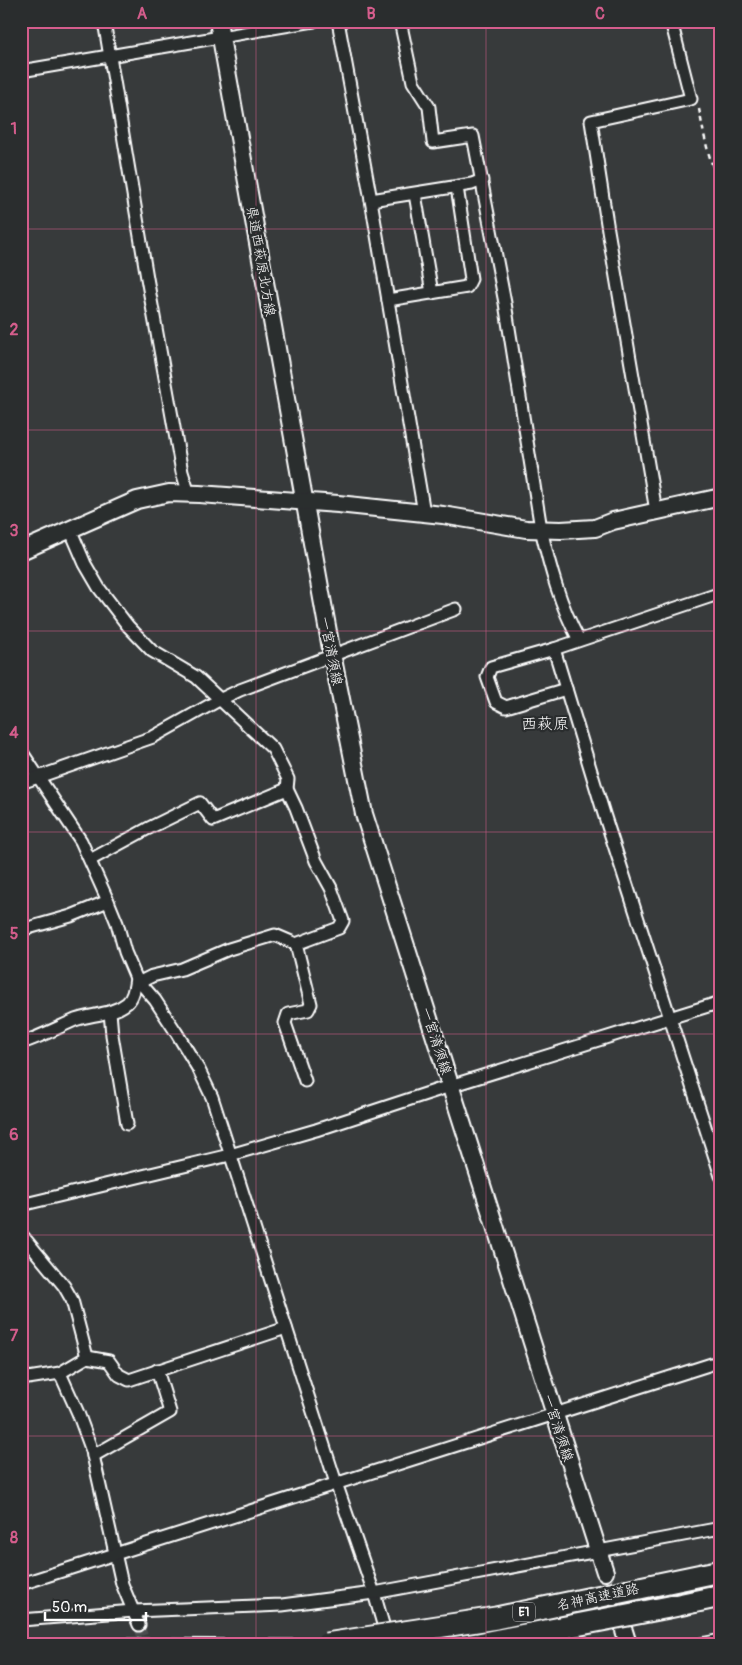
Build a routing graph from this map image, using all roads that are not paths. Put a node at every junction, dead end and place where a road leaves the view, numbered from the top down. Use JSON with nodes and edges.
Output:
{"nodes":[{"id":1,"x":104,"y":21,"type":"edge"},
{"id":2,"x":314,"y":21,"type":"edge"},
{"id":3,"x":338,"y":21,"type":"edge"},
{"id":4,"x":400,"y":21,"type":"edge"},
{"id":5,"x":671,"y":21,"type":"edge"},
{"id":6,"x":220,"y":29,"type":"edge"},
{"id":7,"x":109,"y":56,"type":"junction"},
{"id":8,"x":21,"y":71,"type":"edge"},
{"id":9,"x":482,"y":180,"type":"junction"},
{"id":10,"x":457,"y":187,"type":"junction"},
{"id":11,"x":415,"y":194,"type":"junction"},
{"id":12,"x":371,"y":200,"type":"junction"},
{"id":13,"x":432,"y":293,"type":"junction"},
{"id":14,"x":388,"y":300,"type":"junction"},
{"id":15,"x":189,"y":494,"type":"junction"},
{"id":16,"x":721,"y":497,"type":"edge"},
{"id":17,"x":305,"y":501,"type":"junction"},
{"id":18,"x":656,"y":511,"type":"junction"},
{"id":19,"x":424,"y":513,"type":"junction"},
{"id":20,"x":70,"y":529,"type":"junction"},
{"id":21,"x":541,"y":529,"type":"junction"},
{"id":22,"x":21,"y":551,"type":"edge"},
{"id":23,"x":721,"y":593,"type":"edge"},
{"id":24,"x":456,"y":609,"type":"dead end"},
{"id":25,"x":580,"y":640,"type":"junction"},
{"id":26,"x":554,"y":649,"type":"junction"},
{"id":27,"x":332,"y":654,"type":"junction"},
{"id":28,"x":566,"y":689,"type":"junction"},
{"id":29,"x":219,"y":700,"type":"junction"},
{"id":30,"x":21,"y":751,"type":"edge"},
{"id":31,"x":39,"y":776,"type":"junction"},
{"id":32,"x":21,"y":783,"type":"edge"},
{"id":33,"x":287,"y":789,"type":"junction"},
{"id":34,"x":90,"y":860,"type":"junction"},
{"id":35,"x":108,"y":901,"type":"junction"},
{"id":36,"x":21,"y":930,"type":"edge"},
{"id":37,"x":296,"y":944,"type":"junction"},
{"id":38,"x":138,"y":980,"type":"junction"},
{"id":39,"x":721,"y":1002,"type":"edge"},
{"id":40,"x":110,"y":1012,"type":"junction"},
{"id":41,"x":670,"y":1017,"type":"junction"},
{"id":42,"x":21,"y":1043,"type":"edge"},
{"id":43,"x":305,"y":1081,"type":"dead end"},
{"id":44,"x":450,"y":1086,"type":"junction"},
{"id":45,"x":127,"y":1124,"type":"dead end"},
{"id":46,"x":230,"y":1155,"type":"junction"},
{"id":47,"x":721,"y":1176,"type":"edge"},
{"id":48,"x":21,"y":1205,"type":"edge"},
{"id":49,"x":21,"y":1234,"type":"edge"},
{"id":50,"x":286,"y":1328,"type":"junction"},
{"id":51,"x":87,"y":1357,"type":"junction"},
{"id":52,"x":721,"y":1361,"type":"edge"},
{"id":53,"x":158,"y":1370,"type":"junction"},
{"id":54,"x":21,"y":1372,"type":"edge"},
{"id":55,"x":60,"y":1373,"type":"junction"},
{"id":56,"x":554,"y":1414,"type":"junction"},
{"id":57,"x":93,"y":1456,"type":"junction"},
{"id":58,"x":336,"y":1483,"type":"junction"},
{"id":59,"x":721,"y":1528,"type":"edge"},
{"id":60,"x":598,"y":1550,"type":"junction"},
{"id":61,"x":115,"y":1554,"type":"junction"},
{"id":62,"x":721,"y":1571,"type":"edge"},
{"id":63,"x":605,"y":1572,"type":"dead end"},
{"id":64,"x":21,"y":1584,"type":"edge"},
{"id":65,"x":374,"y":1593,"type":"junction"},
{"id":66,"x":721,"y":1596,"type":"edge"},
{"id":67,"x":134,"y":1611,"type":"junction"},
{"id":68,"x":21,"y":1620,"type":"edge"},
{"id":69,"x":139,"y":1625,"type":"tunnel mouth"},
{"id":70,"x":721,"y":1640,"type":"edge"},
{"id":71,"x":330,"y":1643,"type":"edge"},
{"id":72,"x":99,"y":1644,"type":"edge"},
{"id":73,"x":326,"y":1644,"type":"edge"},
{"id":74,"x":388,"y":1644,"type":"edge"},
{"id":75,"x":478,"y":1644,"type":"edge"},
{"id":76,"x":701,"y":1644,"type":"edge"}],
"edges":[{"from":1,"to":7,"type":"street"},
{"from":2,"to":6,"type":"street"},
{"from":3,"to":12,"type":"street"},
{"from":4,"to":9,"type":"street"},
{"from":5,"to":18,"type":"street"},
{"from":6,"to":7,"type":"street"},
{"from":6,"to":17,"type":"main road","name":"県道西萩原北方線"},
{"from":7,"to":8,"type":"street"},
{"from":7,"to":15,"type":"street"},
{"from":9,"to":10,"type":"street"},
{"from":9,"to":21,"type":"street"},
{"from":10,"to":11,"type":"street"},
{"from":10,"to":13,"type":"street"},
{"from":11,"to":12,"type":"street"},
{"from":11,"to":13,"type":"street"},
{"from":12,"to":14,"type":"street"},
{"from":13,"to":14,"type":"street"},
{"from":14,"to":19,"type":"street"},
{"from":15,"to":17,"type":"main road"},
{"from":15,"to":20,"type":"main road"},
{"from":16,"to":18,"type":"main road"},
{"from":17,"to":19,"type":"main road"},
{"from":17,"to":27,"type":"main road","name":"一宮清須線"},
{"from":18,"to":21,"type":"main road"},
{"from":19,"to":21,"type":"main road"},
{"from":20,"to":22,"type":"main road"},
{"from":20,"to":29,"type":"street"},
{"from":21,"to":25,"type":"street"},
{"from":23,"to":25,"type":"street"},
{"from":24,"to":27,"type":"street"},
{"from":25,"to":26,"type":"street"},
{"from":26,"to":28,"type":"street"},
{"from":26,"to":28,"type":"street"},
{"from":27,"to":29,"type":"street"},
{"from":27,"to":44,"type":"main road","name":"一宮清須線"},
{"from":28,"to":41,"type":"street"},
{"from":29,"to":31,"type":"street"},
{"from":29,"to":33,"type":"street"},
{"from":30,"to":31,"type":"street"},
{"from":31,"to":32,"type":"street"},
{"from":31,"to":34,"type":"street"},
{"from":33,"to":34,"type":"street"},
{"from":33,"to":37,"type":"street"},
{"from":34,"to":35,"type":"street"},
{"from":35,"to":36,"type":"street"},
{"from":35,"to":38,"type":"street"},
{"from":37,"to":38,"type":"street"},
{"from":37,"to":43,"type":"street"},
{"from":38,"to":40,"type":"street"},
{"from":38,"to":46,"type":"street"},
{"from":39,"to":41,"type":"street"},
{"from":40,"to":42,"type":"street"},
{"from":40,"to":45,"type":"street"},
{"from":41,"to":44,"type":"street"},
{"from":41,"to":47,"type":"street"},
{"from":44,"to":46,"type":"street"},
{"from":44,"to":56,"type":"main road","name":"一宮清須線"},
{"from":46,"to":48,"type":"street"},
{"from":46,"to":50,"type":"street"},
{"from":49,"to":51,"type":"street"},
{"from":50,"to":53,"type":"street"},
{"from":50,"to":58,"type":"street"},
{"from":51,"to":53,"type":"street"},
{"from":51,"to":55,"type":"street"},
{"from":52,"to":56,"type":"street"},
{"from":53,"to":57,"type":"street"},
{"from":54,"to":55,"type":"street"},
{"from":55,"to":57,"type":"street"},
{"from":56,"to":58,"type":"street"},
{"from":56,"to":60,"type":"main road","name":"一宮清須線"},
{"from":57,"to":61,"type":"street"},
{"from":58,"to":61,"type":"street"},
{"from":58,"to":65,"type":"street"},
{"from":59,"to":60,"type":"street"},
{"from":60,"to":63,"type":"main road","name":"一宮清須線"},
{"from":60,"to":65,"type":"street"},
{"from":61,"to":64,"type":"street"},
{"from":61,"to":67,"type":"street"},
{"from":62,"to":71,"type":"highway","name":"名神高速道路","number":"E1","bridge":true},
{"from":65,"to":67,"type":"street"},
{"from":65,"to":74,"type":"street"},
{"from":66,"to":75,"type":"highway","name":"名神高速道路","number":"E1","bridge":true},
{"from":67,"to":68,"type":"street"},
{"from":67,"to":69,"type":"street"},
{"from":70,"to":76,"type":"street"},
{"from":71,"to":72,"type":"lane"},
{"from":71,"to":73,"type":"highway","name":"名神高速道路","number":"E1","bridge":true}]}
